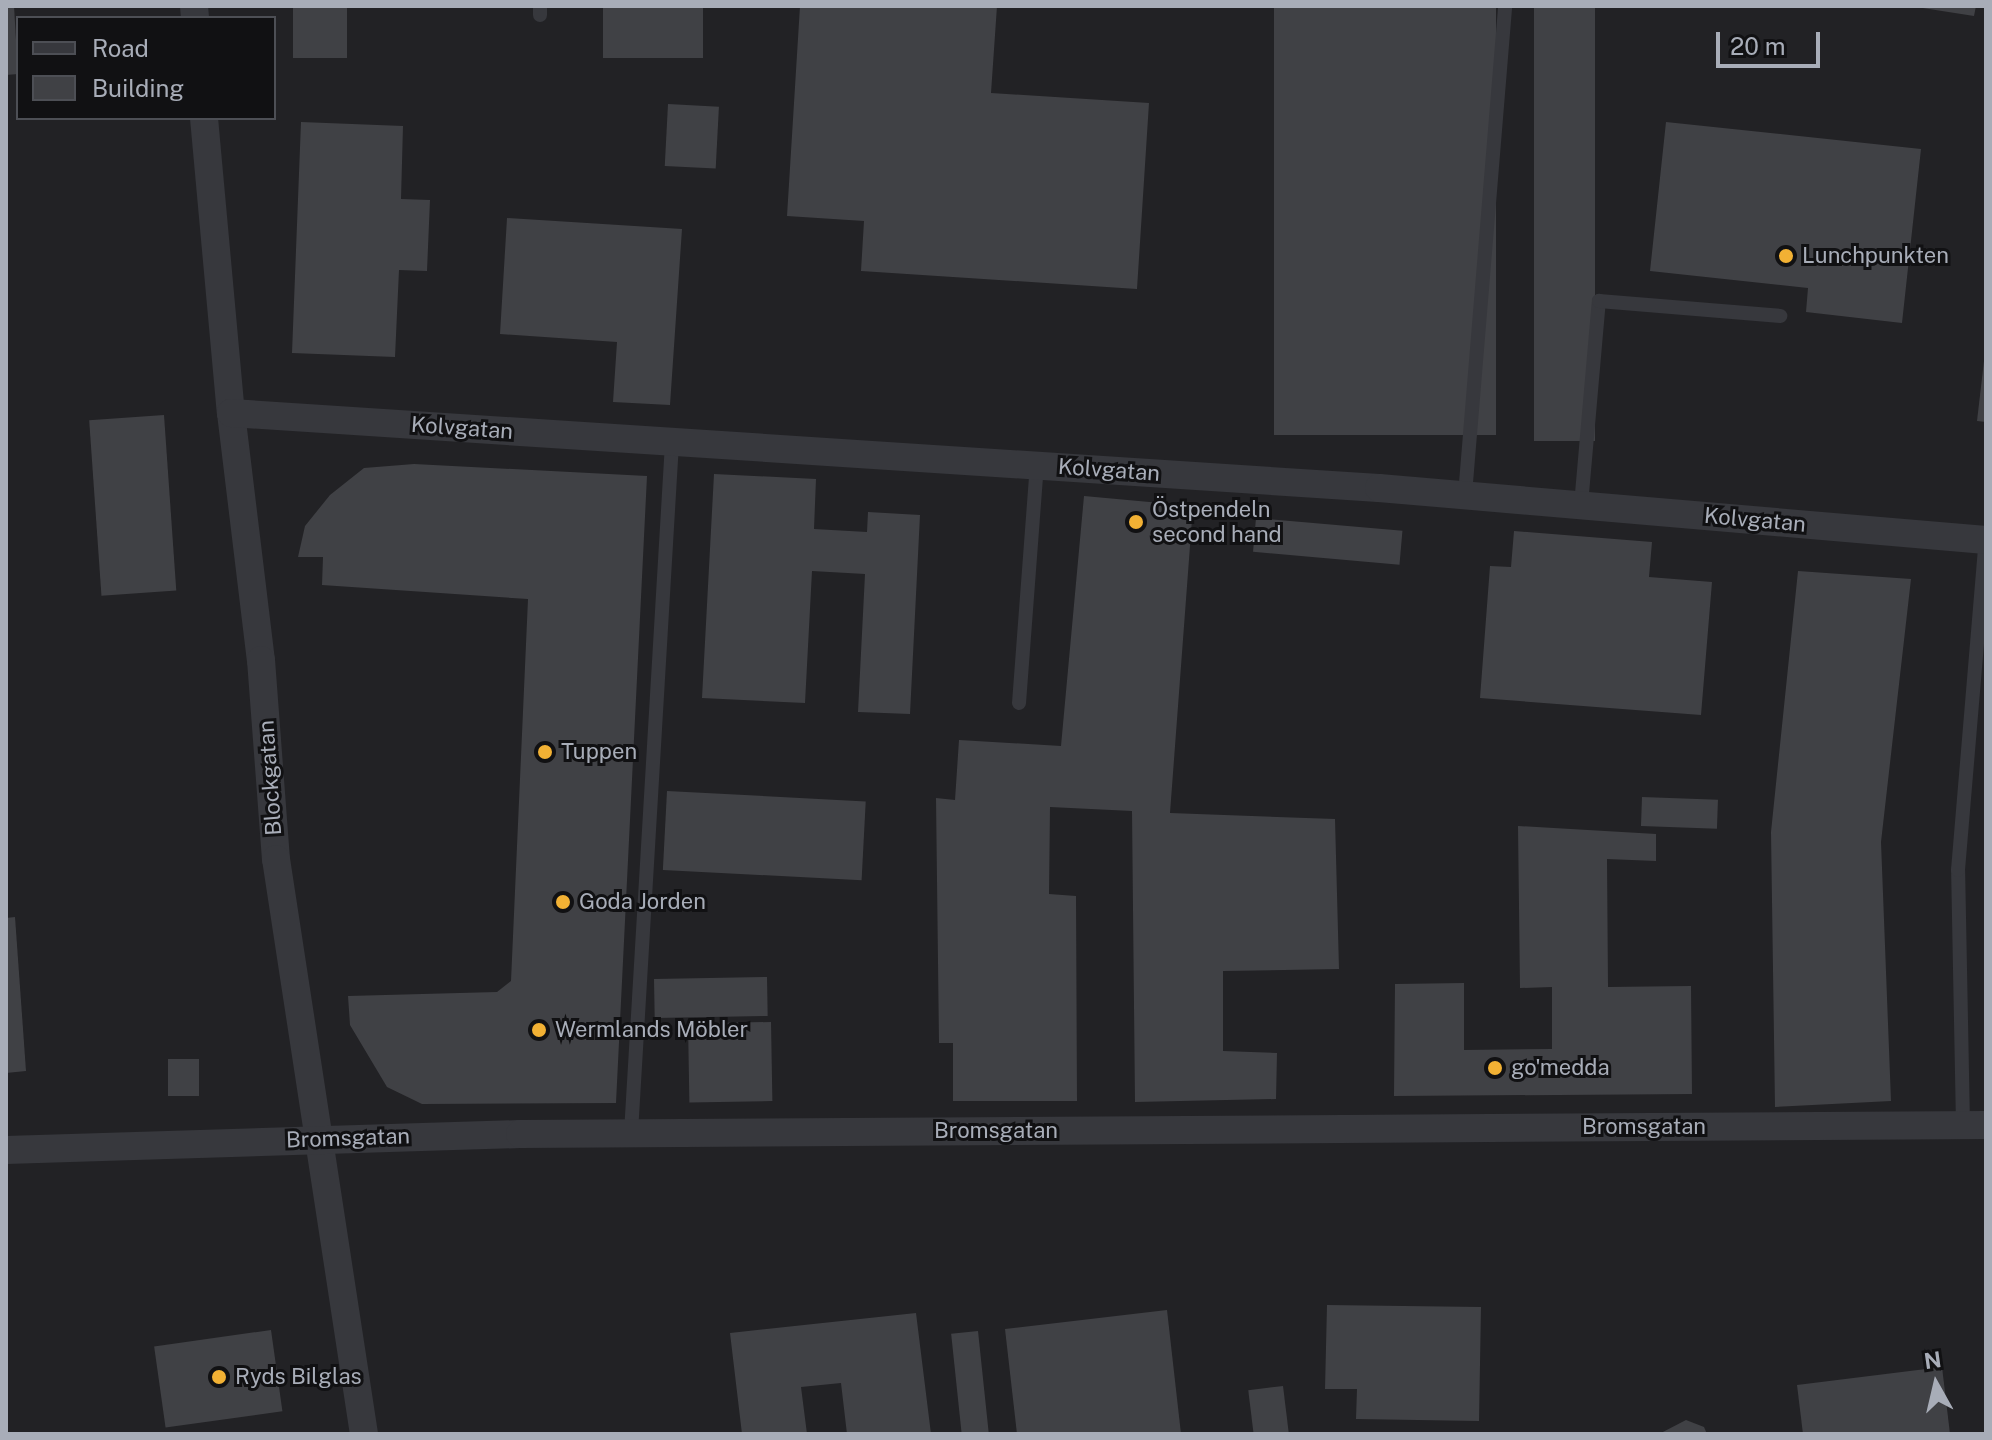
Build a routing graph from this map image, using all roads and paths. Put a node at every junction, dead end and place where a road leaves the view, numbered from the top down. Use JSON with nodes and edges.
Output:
{"nodes":[{"id":1,"x":1505,"y":6,"type":"edge"},
{"id":2,"x":204,"y":120,"type":"edge"},
{"id":3,"x":1780,"y":316,"type":"dead end"},
{"id":4,"x":231,"y":413,"type":"junction"},
{"id":5,"x":672,"y":442,"type":"junction"},
{"id":6,"x":1037,"y":465,"type":"junction"},
{"id":7,"x":1465,"y":495,"type":"junction"},
{"id":8,"x":1581,"y":505,"type":"junction"},
{"id":9,"x":1986,"y":540,"type":"edge"},
{"id":10,"x":1019,"y":703,"type":"dead end"},
{"id":11,"x":1974,"y":1125,"type":"edge"},
{"id":12,"x":631,"y":1133,"type":"junction"},
{"id":13,"x":317,"y":1139,"type":"junction"},
{"id":14,"x":6,"y":1150,"type":"edge"},
{"id":15,"x":364,"y":1434,"type":"edge"}],
"edges":[{"from":1,"to":7,"type":"lane"},
{"from":2,"to":4,"type":"street","name":"Blockgatan"},
{"from":3,"to":8,"type":"lane"},
{"from":4,"to":5,"type":"street","name":"Kolvgatan"},
{"from":4,"to":13,"type":"street","name":"Blockgatan"},
{"from":5,"to":6,"type":"street","name":"Kolvgatan"},
{"from":5,"to":12,"type":"lane"},
{"from":6,"to":7,"type":"street","name":"Kolvgatan"},
{"from":6,"to":10,"type":"lane"},
{"from":7,"to":8,"type":"street","name":"Kolvgatan"},
{"from":8,"to":9,"type":"street","name":"Kolvgatan"},
{"from":9,"to":11,"type":"lane"},
{"from":11,"to":12,"type":"street","name":"Bromsgatan"},
{"from":12,"to":13,"type":"street","name":"Bromsgatan"},
{"from":13,"to":14,"type":"street","name":"Bromsgatan"},
{"from":13,"to":15,"type":"street","name":"Blockgatan"}]}
